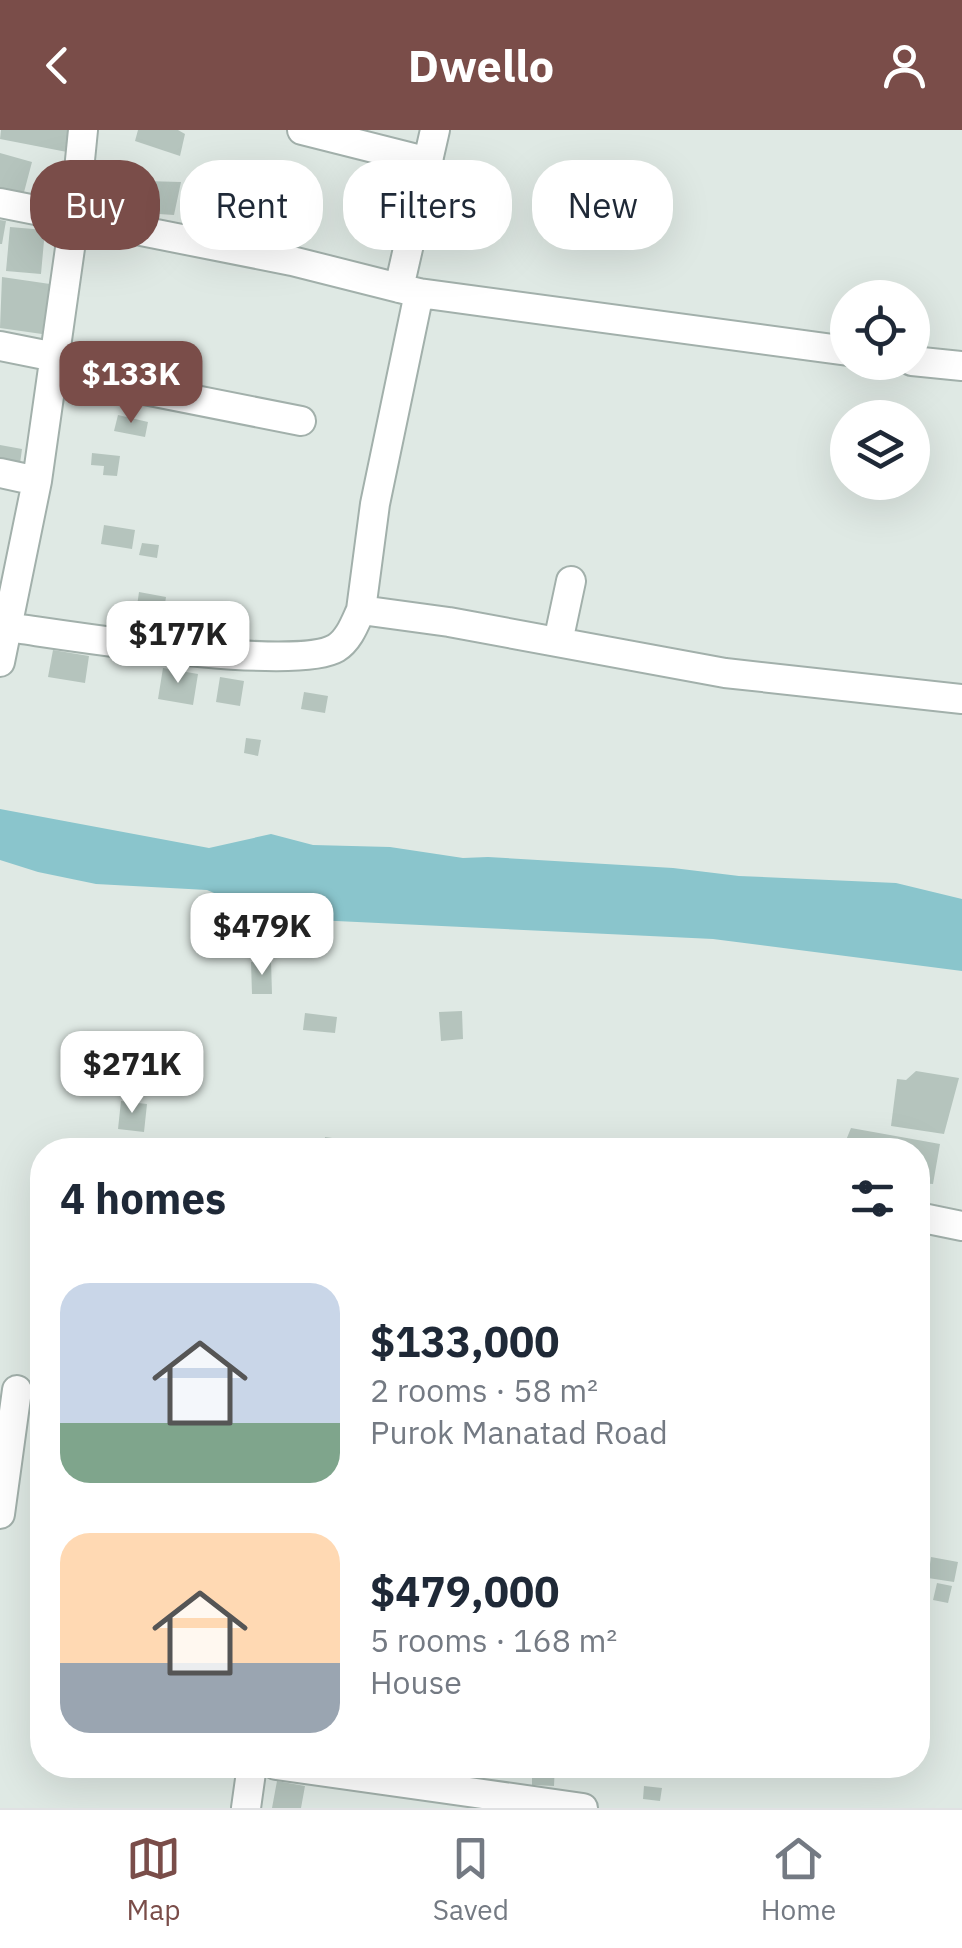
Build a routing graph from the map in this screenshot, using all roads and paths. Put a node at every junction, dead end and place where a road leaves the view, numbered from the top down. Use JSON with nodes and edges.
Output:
{"nodes":[{"id":1,"x":83,"y":130,"type":"edge"},
{"id":2,"x":302,"y":130,"type":"edge"},
{"id":3,"x":435,"y":130,"type":"edge"},
{"id":4,"x":80,"y":160,"type":"edge"},
{"id":5,"x":421,"y":160,"type":"edge"},
{"id":6,"x":429,"y":160,"type":"edge"},
{"id":7,"x":0,"y":204,"type":"edge"},
{"id":8,"x":30,"y":210,"type":"edge"},
{"id":9,"x":160,"y":236,"type":"edge"},
{"id":10,"x":70,"y":250,"type":"edge"},
{"id":11,"x":415,"y":250,"type":"edge"},
{"id":12,"x":409,"y":290,"type":"junction"},
{"id":13,"x":0,"y":346,"type":"edge"},
{"id":14,"x":830,"y":349,"type":"edge"},
{"id":15,"x":930,"y":363,"type":"edge"},
{"id":16,"x":55,"y":364,"type":"junction"},
{"id":17,"x":962,"y":366,"type":"edge"},
{"id":18,"x":302,"y":422,"type":"dead end"},
{"id":19,"x":0,"y":473,"type":"edge"},
{"id":20,"x":37,"y":481,"type":"junction"},
{"id":21,"x":571,"y":581,"type":"dead end"},
{"id":22,"x":8,"y":592,"type":"edge"},
{"id":23,"x":361,"y":610,"type":"junction"},
{"id":24,"x":7,"y":627,"type":"junction"},
{"id":25,"x":558,"y":642,"type":"junction"},
{"id":26,"x":0,"y":662,"type":"edge"},
{"id":27,"x":962,"y":700,"type":"edge"},
{"id":28,"x":930,"y":1219,"type":"edge"},
{"id":29,"x":962,"y":1226,"type":"edge"},
{"id":30,"x":20,"y":1390,"type":"edge"},
{"id":31,"x":0,"y":1514,"type":"edge"},
{"id":32,"x":250,"y":1778,"type":"edge"},
{"id":33,"x":369,"y":1778,"type":"edge"},
{"id":34,"x":246,"y":1808,"type":"edge"},
{"id":35,"x":583,"y":1808,"type":"edge"}],
"edges":[{"from":1,"to":4,"type":"street"},
{"from":2,"to":5,"type":"street"},
{"from":3,"to":6,"type":"street"},
{"from":7,"to":8,"type":"street"},
{"from":9,"to":12,"type":"street"},
{"from":10,"to":16,"type":"street"},
{"from":11,"to":12,"type":"street"},
{"from":12,"to":14,"type":"street"},
{"from":12,"to":23,"type":"street"},
{"from":13,"to":16,"type":"street"},
{"from":15,"to":17,"type":"street"},
{"from":16,"to":18,"type":"street"},
{"from":16,"to":20,"type":"street"},
{"from":19,"to":20,"type":"street"},
{"from":20,"to":22,"type":"street"},
{"from":21,"to":25,"type":"street"},
{"from":22,"to":24,"type":"street"},
{"from":23,"to":24,"type":"street"},
{"from":23,"to":25,"type":"street"},
{"from":24,"to":26,"type":"street"},
{"from":25,"to":27,"type":"street"},
{"from":28,"to":29,"type":"street"},
{"from":30,"to":31,"type":"street"},
{"from":32,"to":34,"type":"street"},
{"from":33,"to":35,"type":"street"}]}
